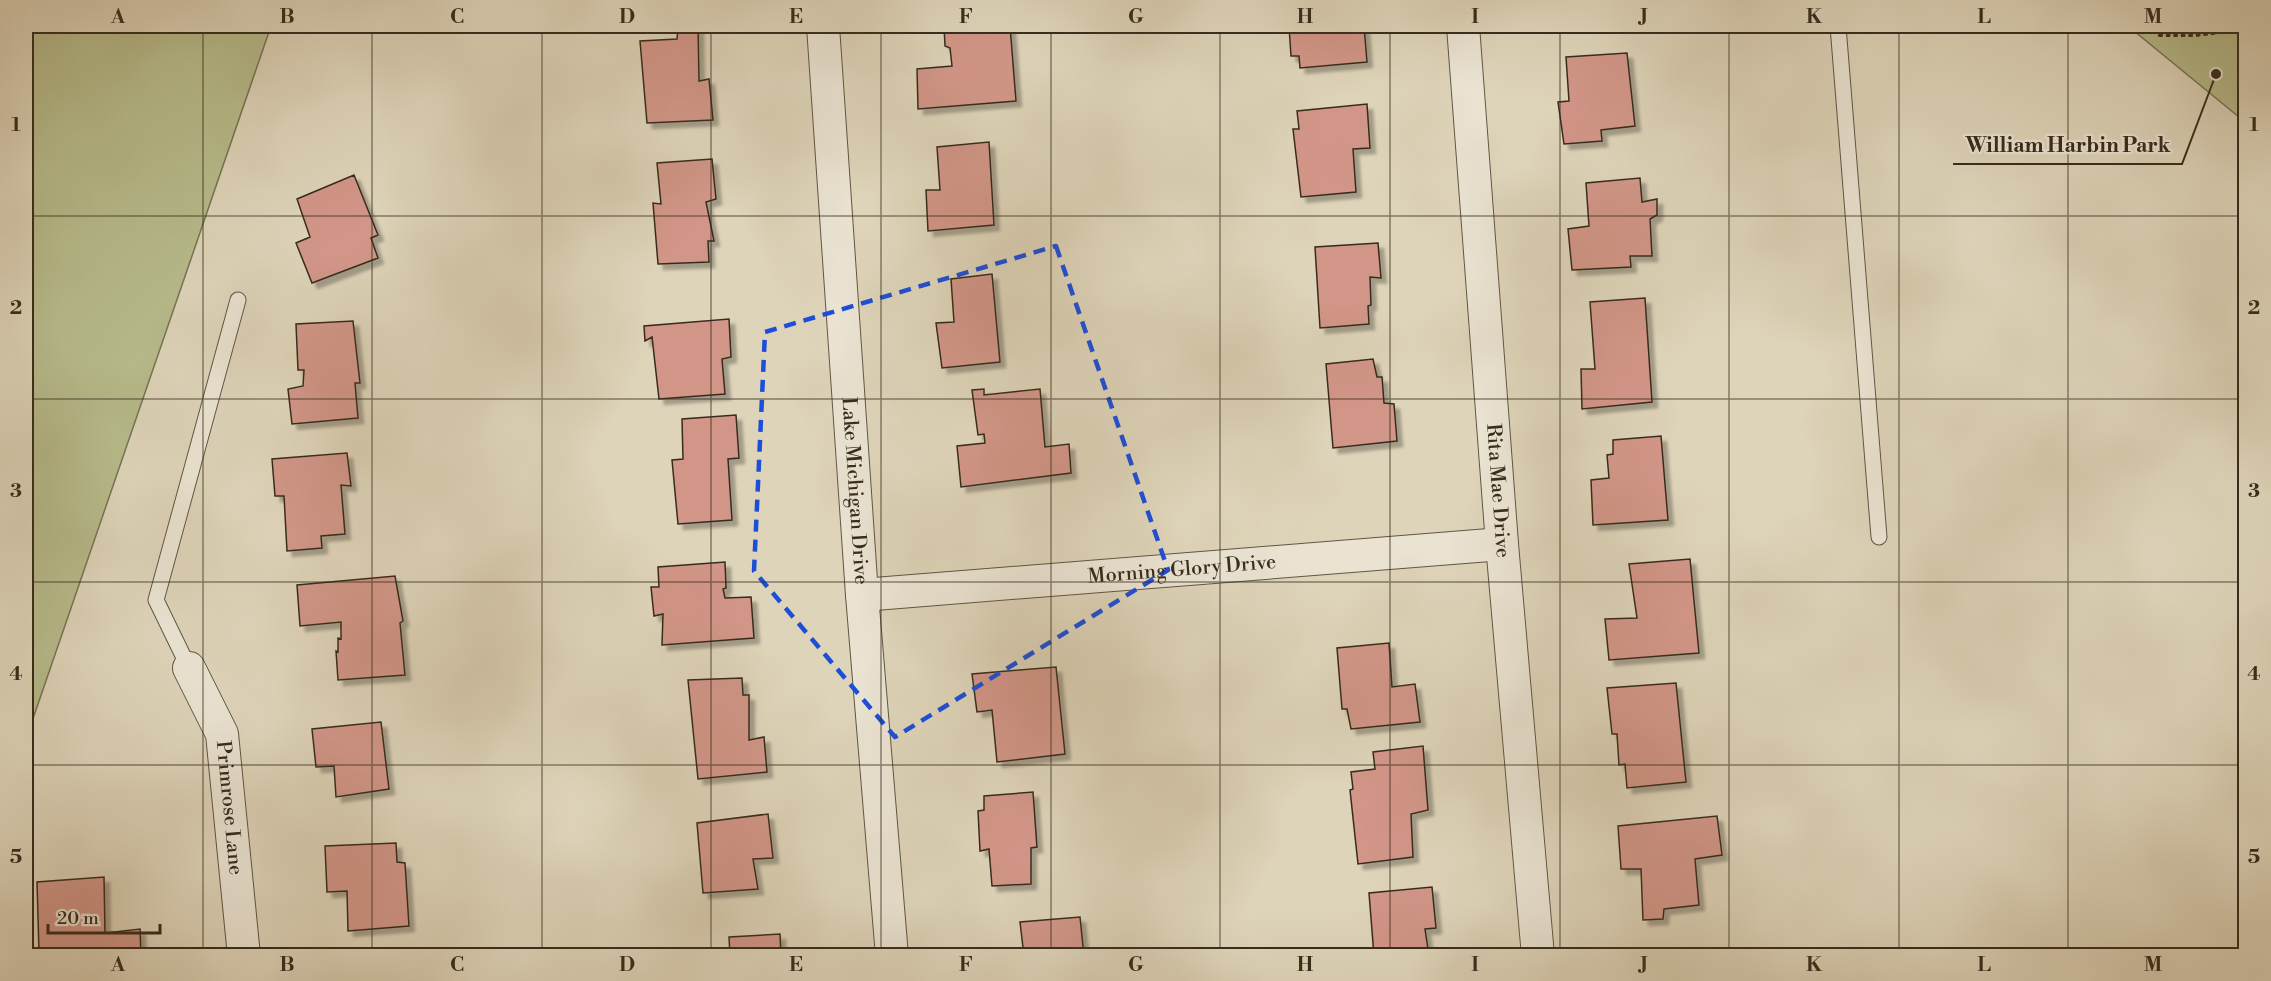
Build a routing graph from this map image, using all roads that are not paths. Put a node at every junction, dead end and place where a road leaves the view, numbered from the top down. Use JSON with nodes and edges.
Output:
{"nodes":[{"id":1,"x":823,"y":26,"type":"edge"},
{"id":2,"x":1463,"y":26,"type":"edge"},
{"id":3,"x":1838,"y":26,"type":"edge"},
{"id":4,"x":238,"y":300,"type":"dead end"},
{"id":5,"x":1879,"y":537,"type":"dead end"},
{"id":6,"x":1502,"y":544,"type":"junction"},
{"id":7,"x":862,"y":595,"type":"junction"},
{"id":8,"x":189,"y":668,"type":"joint"},
{"id":9,"x":244,"y":956,"type":"edge"},
{"id":10,"x":892,"y":956,"type":"edge"},
{"id":11,"x":1538,"y":956,"type":"edge"}],
"edges":[{"from":1,"to":7,"type":"street","name":"Lake Michigan Drive"},
{"from":2,"to":6,"type":"street","name":"Rita Mae Drive"},
{"from":3,"to":5,"type":"lane"},
{"from":4,"to":8,"type":"lane"},
{"from":6,"to":7,"type":"street","name":"Morning Glory Drive"},
{"from":6,"to":11,"type":"street","name":"Rita Mae Drive"},
{"from":7,"to":10,"type":"street","name":"Lake Michigan Drive"},
{"from":8,"to":9,"type":"street","name":"Primrose Lane"}]}
